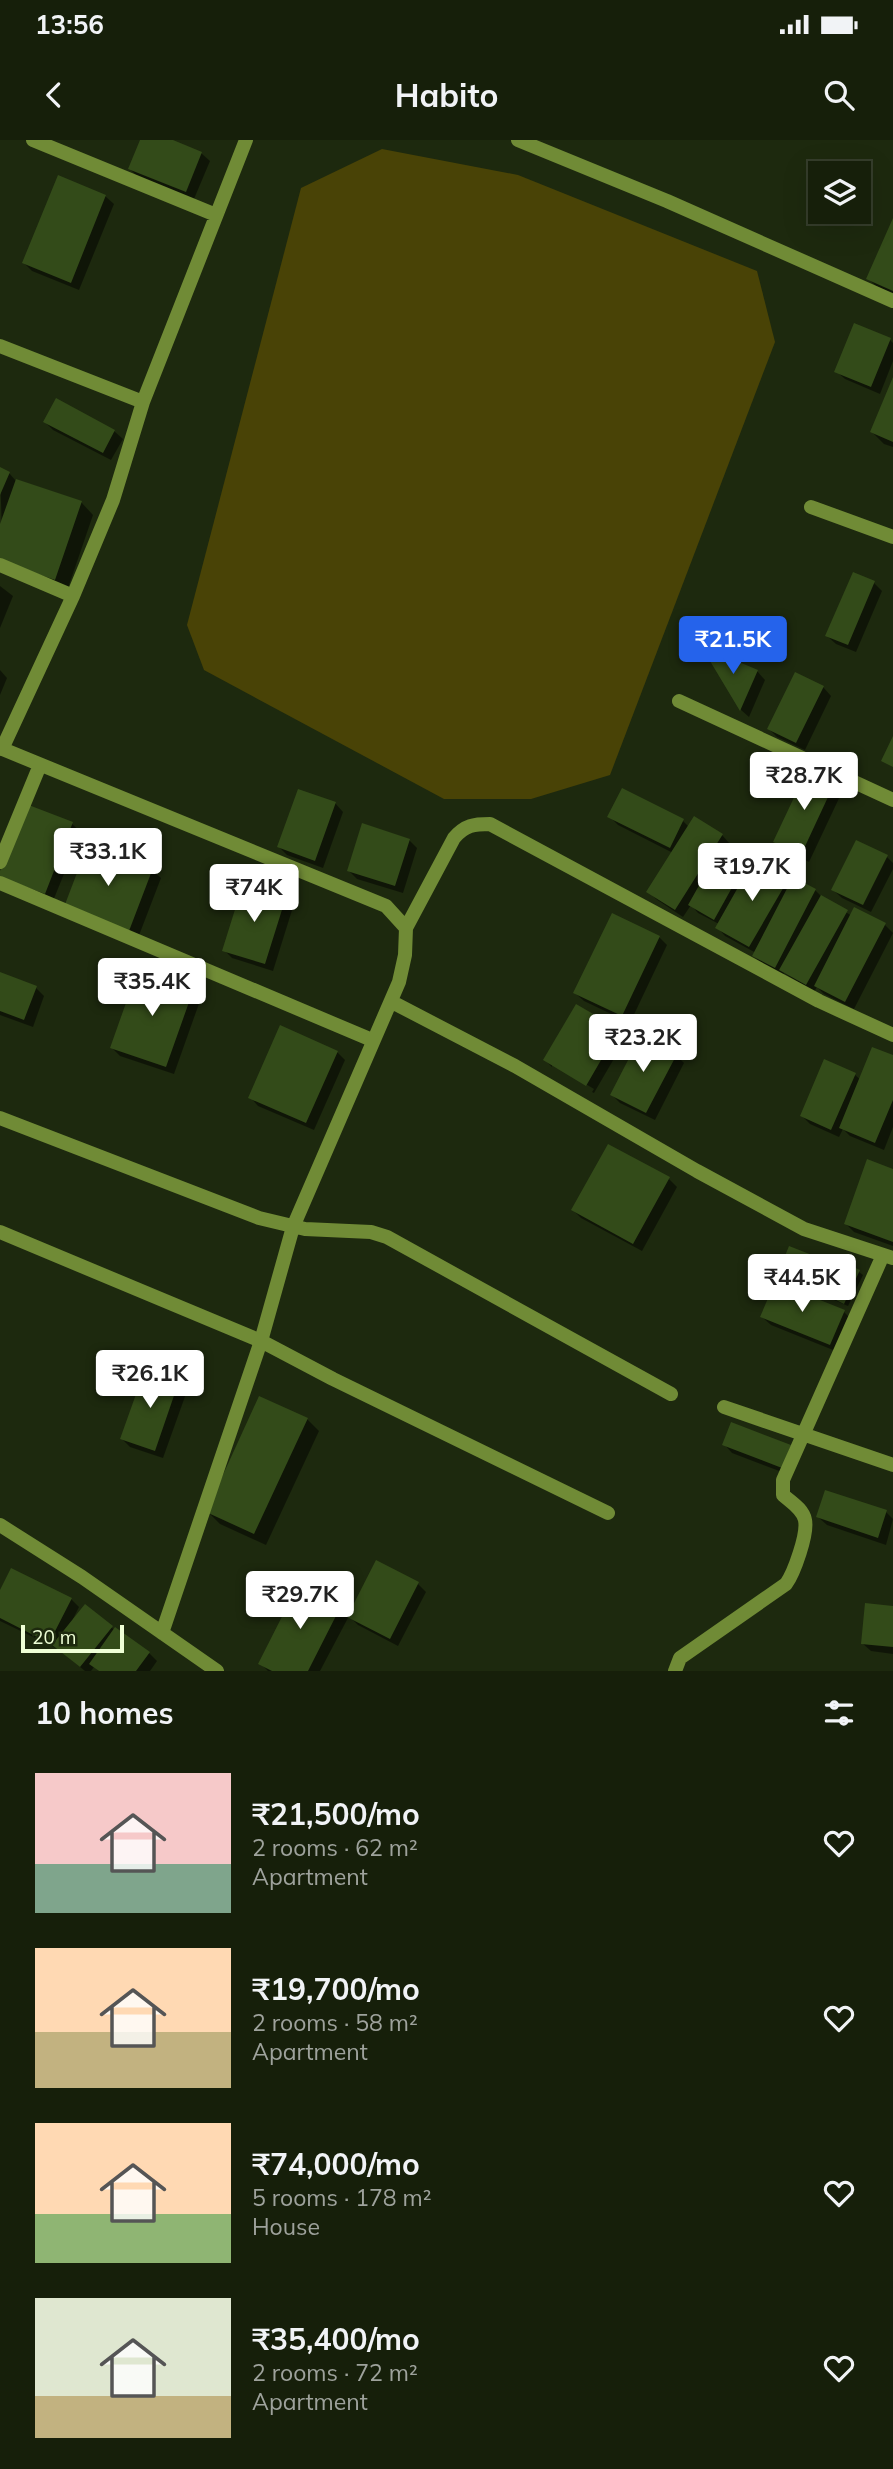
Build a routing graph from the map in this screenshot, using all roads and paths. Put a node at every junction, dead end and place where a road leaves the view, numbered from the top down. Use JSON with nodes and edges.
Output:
{"nodes":[{"id":1,"x":33,"y":140,"type":"edge"},
{"id":2,"x":246,"y":140,"type":"edge"},
{"id":3,"x":518,"y":140,"type":"edge"},
{"id":4,"x":216,"y":215,"type":"junction"},
{"id":5,"x":893,"y":301,"type":"edge"},
{"id":6,"x":0,"y":346,"type":"edge"},
{"id":7,"x":143,"y":402,"type":"junction"},
{"id":8,"x":811,"y":507,"type":"dead end"},
{"id":9,"x":893,"y":537,"type":"edge"},
{"id":10,"x":0,"y":565,"type":"edge"},
{"id":11,"x":73,"y":596,"type":"junction"},
{"id":12,"x":679,"y":701,"type":"dead end"},
{"id":13,"x":1,"y":749,"type":"edge"},
{"id":14,"x":40,"y":765,"type":"junction"},
{"id":15,"x":893,"y":800,"type":"edge"},
{"id":16,"x":0,"y":862,"type":"edge"},
{"id":17,"x":0,"y":883,"type":"edge"},
{"id":18,"x":406,"y":928,"type":"junction"},
{"id":19,"x":391,"y":1002,"type":"junction"},
{"id":20,"x":893,"y":1035,"type":"edge"},
{"id":21,"x":372,"y":1040,"type":"junction"},
{"id":22,"x":0,"y":1118,"type":"edge"},
{"id":23,"x":293,"y":1227,"type":"junction"},
{"id":24,"x":0,"y":1232,"type":"edge"},
{"id":25,"x":888,"y":1257,"type":"edge"},
{"id":26,"x":261,"y":1341,"type":"junction"},
{"id":27,"x":671,"y":1394,"type":"dead end"},
{"id":28,"x":724,"y":1408,"type":"dead end"},
{"id":29,"x":802,"y":1435,"type":"junction"},
{"id":30,"x":893,"y":1465,"type":"edge"},
{"id":31,"x":608,"y":1513,"type":"dead end"},
{"id":32,"x":1,"y":1529,"type":"edge"},
{"id":33,"x":162,"y":1633,"type":"junction"},
{"id":34,"x":217,"y":1671,"type":"edge"},
{"id":35,"x":675,"y":1671,"type":"edge"}],
"edges":[{"from":1,"to":4,"type":"street"},
{"from":2,"to":4,"type":"street"},
{"from":3,"to":5,"type":"street"},
{"from":4,"to":7,"type":"street"},
{"from":6,"to":7,"type":"street"},
{"from":7,"to":11,"type":"street"},
{"from":8,"to":9,"type":"street"},
{"from":10,"to":11,"type":"street"},
{"from":11,"to":13,"type":"street"},
{"from":12,"to":15,"type":"street"},
{"from":13,"to":14,"type":"street"},
{"from":14,"to":16,"type":"street"},
{"from":14,"to":18,"type":"street"},
{"from":17,"to":21,"type":"street"},
{"from":18,"to":19,"type":"street"},
{"from":18,"to":20,"type":"street"},
{"from":19,"to":21,"type":"street"},
{"from":19,"to":25,"type":"street"},
{"from":21,"to":23,"type":"street"},
{"from":22,"to":23,"type":"street"},
{"from":23,"to":26,"type":"street"},
{"from":23,"to":27,"type":"street"},
{"from":24,"to":26,"type":"street"},
{"from":25,"to":29,"type":"street"},
{"from":26,"to":31,"type":"street"},
{"from":26,"to":33,"type":"street"},
{"from":28,"to":29,"type":"street"},
{"from":29,"to":30,"type":"street"},
{"from":29,"to":35,"type":"street"},
{"from":32,"to":33,"type":"street"},
{"from":33,"to":34,"type":"street"}]}
